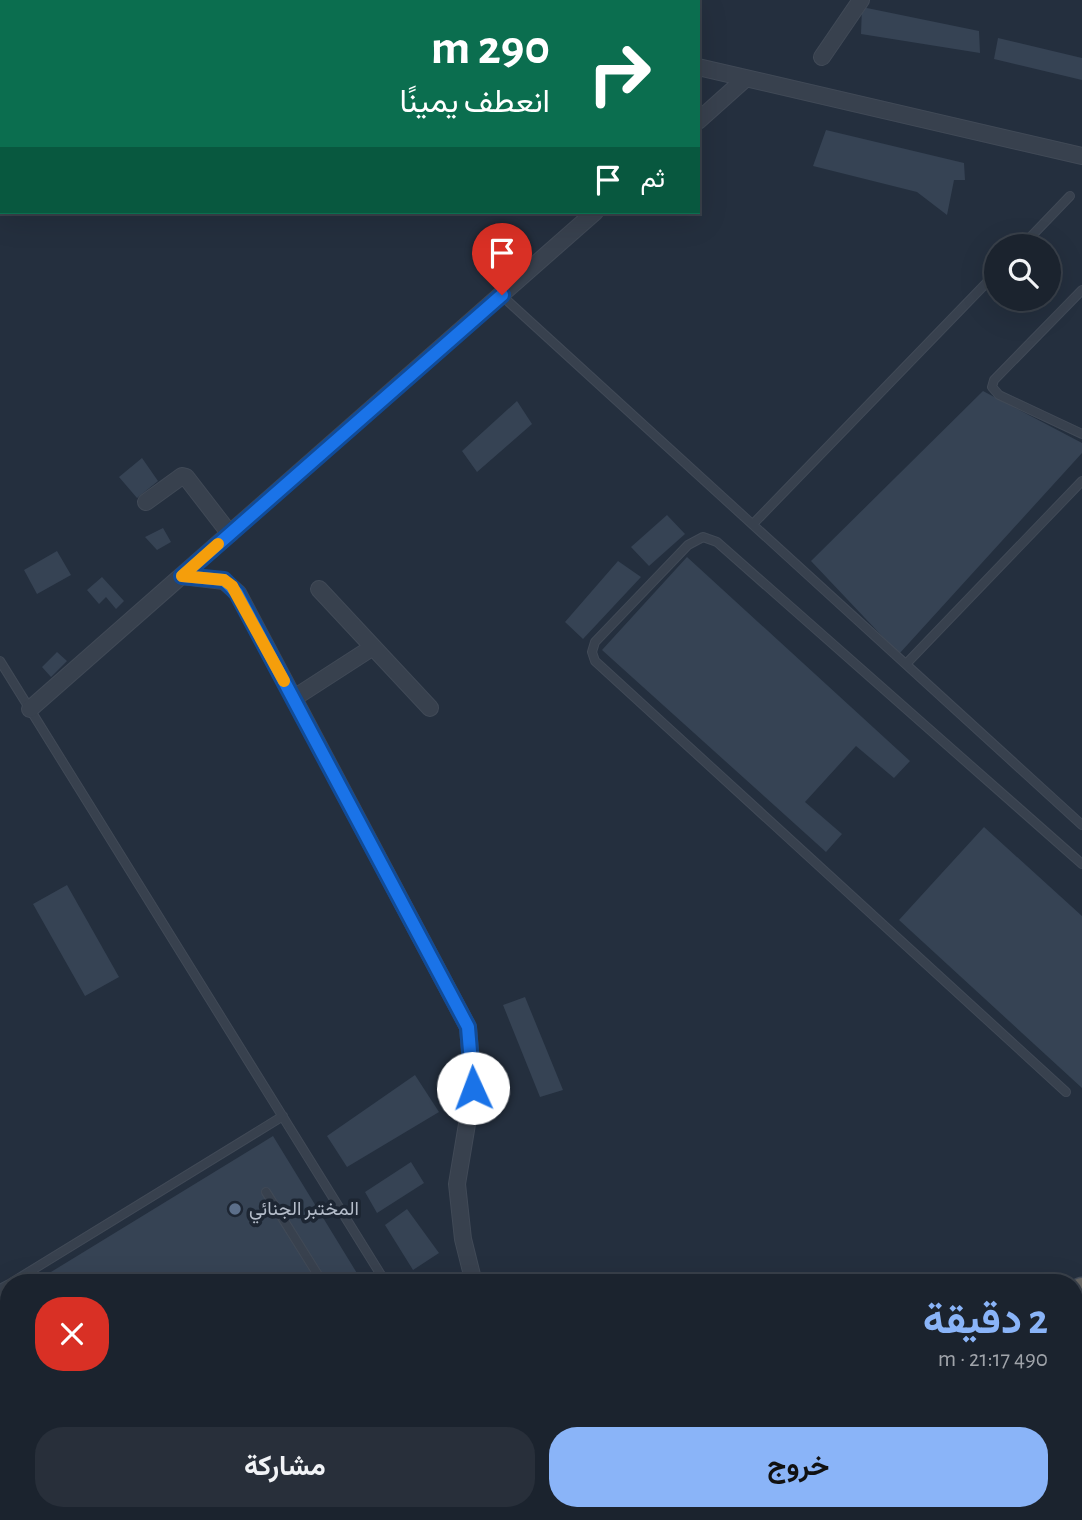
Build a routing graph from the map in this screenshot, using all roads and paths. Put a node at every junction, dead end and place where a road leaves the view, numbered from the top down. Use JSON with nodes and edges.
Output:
{"nodes":[{"id":1,"x":861,"y":0,"type":"edge"},
{"id":2,"x":822,"y":57,"type":"dead end"},
{"id":3,"x":700,"y":68,"type":"edge"},
{"id":4,"x":745,"y":79,"type":"junction"},
{"id":5,"x":700,"y":119,"type":"edge"},
{"id":6,"x":1082,"y":156,"type":"edge"},
{"id":7,"x":1070,"y":196,"type":"dead end"},
{"id":8,"x":593,"y":214,"type":"edge"},
{"id":9,"x":1033,"y":234,"type":"edge"},
{"id":10,"x":984,"y":285,"type":"edge"},
{"id":11,"x":1082,"y":289,"type":"edge"},
{"id":12,"x":502,"y":295,"type":"junction"},
{"id":13,"x":1082,"y":433,"type":"edge"},
{"id":14,"x":1082,"y":481,"type":"edge"},
{"id":15,"x":146,"y":502,"type":"dead end"},
{"id":16,"x":753,"y":524,"type":"junction"},
{"id":17,"x":230,"y":534,"type":"junction"},
{"id":18,"x":182,"y":576,"type":"junction"},
{"id":19,"x":319,"y":589,"type":"dead end"},
{"id":20,"x":373,"y":647,"type":"junction"},
{"id":21,"x":0,"y":661,"type":"edge"},
{"id":22,"x":906,"y":664,"type":"junction"},
{"id":23,"x":294,"y":698,"type":"junction"},
{"id":24,"x":430,"y":708,"type":"dead end"},
{"id":25,"x":30,"y":709,"type":"junction"},
{"id":26,"x":1082,"y":825,"type":"edge"},
{"id":27,"x":1082,"y":864,"type":"edge"},
{"id":28,"x":1066,"y":1092,"type":"dead end"},
{"id":29,"x":283,"y":1116,"type":"junction"},
{"id":30,"x":266,"y":1192,"type":"dead end"},
{"id":31,"x":25,"y":1274,"type":"edge"},
{"id":32,"x":317,"y":1274,"type":"edge"},
{"id":33,"x":380,"y":1274,"type":"edge"},
{"id":34,"x":472,"y":1274,"type":"edge"}],
"edges":[{"from":1,"to":2,"type":"street"},
{"from":3,"to":4,"type":"street"},
{"from":4,"to":5,"type":"street"},
{"from":4,"to":6,"type":"street"},
{"from":7,"to":9,"type":"lane"},
{"from":8,"to":12,"type":"street"},
{"from":10,"to":16,"type":"lane"},
{"from":11,"to":13,"type":"lane"},
{"from":12,"to":16,"type":"lane"},
{"from":12,"to":17,"type":"street"},
{"from":14,"to":22,"type":"lane"},
{"from":15,"to":17,"type":"street"},
{"from":16,"to":22,"type":"lane"},
{"from":17,"to":18,"type":"street"},
{"from":18,"to":23,"type":"street"},
{"from":18,"to":25,"type":"street"},
{"from":19,"to":20,"type":"street"},
{"from":20,"to":23,"type":"street"},
{"from":20,"to":24,"type":"street"},
{"from":21,"to":25,"type":"lane"},
{"from":22,"to":26,"type":"lane"},
{"from":23,"to":34,"type":"street"},
{"from":25,"to":29,"type":"lane"},
{"from":27,"to":28,"type":"lane"},
{"from":29,"to":31,"type":"lane"},
{"from":29,"to":33,"type":"lane"},
{"from":30,"to":32,"type":"lane"}]}
